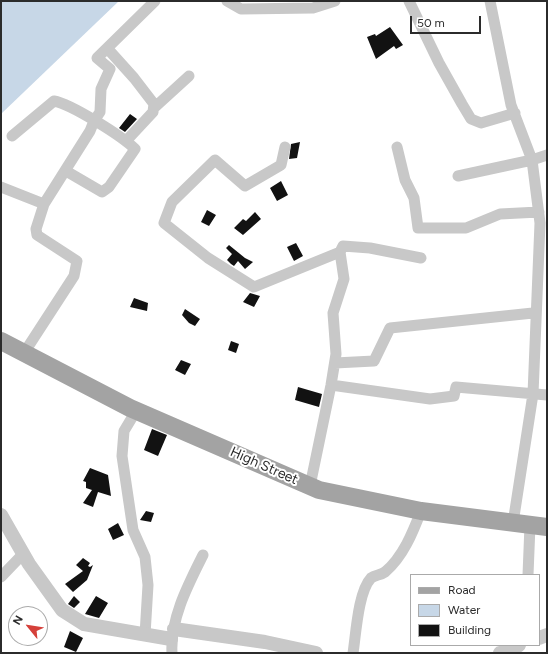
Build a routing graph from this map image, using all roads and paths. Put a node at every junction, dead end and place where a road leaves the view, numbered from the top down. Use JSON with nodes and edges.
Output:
{"nodes":[{"id":1,"x":155,"y":1,"type":"edge"},
{"id":2,"x":227,"y":1,"type":"edge"},
{"id":3,"x":335,"y":1,"type":"edge"},
{"id":4,"x":409,"y":1,"type":"edge"},
{"id":5,"x":490,"y":1,"type":"edge"},
{"id":6,"x":107,"y":48,"type":"junction"},
{"id":7,"x":189,"y":76,"type":"dead end"},
{"id":8,"x":155,"y":107,"type":"junction"},
{"id":9,"x":515,"y":113,"type":"junction"},
{"id":10,"x":94,"y":121,"type":"junction"},
{"id":11,"x":12,"y":136,"type":"dead end"},
{"id":12,"x":126,"y":141,"type":"junction"},
{"id":13,"x":285,"y":147,"type":"dead end"},
{"id":14,"x":398,"y":147,"type":"dead end"},
{"id":15,"x":547,"y":155,"type":"edge"},
{"id":16,"x":532,"y":160,"type":"junction"},
{"id":17,"x":66,"y":171,"type":"junction"},
{"id":18,"x":458,"y":176,"type":"dead end"},
{"id":19,"x":1,"y":187,"type":"edge"},
{"id":20,"x":44,"y":204,"type":"junction"},
{"id":21,"x":539,"y":212,"type":"junction"},
{"id":22,"x":543,"y":229,"type":"edge"},
{"id":23,"x":340,"y":252,"type":"junction"},
{"id":24,"x":421,"y":258,"type":"dead end"},
{"id":25,"x":533,"y":313,"type":"dead end"},
{"id":26,"x":1,"y":341,"type":"edge"},
{"id":27,"x":24,"y":353,"type":"junction"},
{"id":28,"x":334,"y":363,"type":"junction"},
{"id":29,"x":331,"y":385,"type":"junction"},
{"id":30,"x":533,"y":394,"type":"junction"},
{"id":31,"x":547,"y":394,"type":"edge"},
{"id":32,"x":136,"y":410,"type":"junction"},
{"id":33,"x":310,"y":486,"type":"junction"},
{"id":34,"x":421,"y":511,"type":"junction"},
{"id":35,"x":1,"y":515,"type":"edge"},
{"id":36,"x":530,"y":525,"type":"edge"},
{"id":37,"x":24,"y":554,"type":"junction"},
{"id":38,"x":203,"y":554,"type":"dead end"},
{"id":39,"x":528,"y":574,"type":"edge"},
{"id":40,"x":1,"y":576,"type":"edge"},
{"id":41,"x":145,"y":635,"type":"junction"},
{"id":42,"x":172,"y":640,"type":"edge"},
{"id":43,"x":316,"y":653,"type":"edge"},
{"id":44,"x":353,"y":653,"type":"edge"}],
"edges":[{"from":1,"to":6,"type":"street"},
{"from":2,"to":3,"type":"street"},
{"from":4,"to":9,"type":"street"},
{"from":5,"to":9,"type":"street"},
{"from":6,"to":8,"type":"street"},
{"from":6,"to":10,"type":"street"},
{"from":7,"to":8,"type":"street"},
{"from":8,"to":12,"type":"street"},
{"from":9,"to":16,"type":"street"},
{"from":10,"to":11,"type":"street"},
{"from":10,"to":12,"type":"street"},
{"from":10,"to":17,"type":"street"},
{"from":12,"to":17,"type":"street"},
{"from":13,"to":23,"type":"street"},
{"from":14,"to":21,"type":"street"},
{"from":15,"to":16,"type":"street"},
{"from":16,"to":18,"type":"street"},
{"from":16,"to":21,"type":"street"},
{"from":17,"to":20,"type":"street"},
{"from":19,"to":20,"type":"street"},
{"from":20,"to":27,"type":"street"},
{"from":21,"to":22,"type":"street"},
{"from":22,"to":30,"type":"street"},
{"from":23,"to":24,"type":"street"},
{"from":23,"to":28,"type":"street"},
{"from":25,"to":28,"type":"street"},
{"from":26,"to":27,"type":"main road","name":"High Street"},
{"from":27,"to":32,"type":"main road","name":"High Street"},
{"from":28,"to":29,"type":"street"},
{"from":29,"to":30,"type":"street"},
{"from":29,"to":33,"type":"street"},
{"from":30,"to":31,"type":"street"},
{"from":30,"to":36,"type":"street"},
{"from":32,"to":33,"type":"main road","name":"High Street"},
{"from":32,"to":41,"type":"street"},
{"from":33,"to":34,"type":"main road","name":"High Street"},
{"from":34,"to":36,"type":"main road","name":"High Street"},
{"from":34,"to":44,"type":"street"},
{"from":35,"to":37,"type":"street"},
{"from":36,"to":39,"type":"street"},
{"from":37,"to":40,"type":"street"},
{"from":37,"to":41,"type":"street"},
{"from":38,"to":42,"type":"street"},
{"from":41,"to":42,"type":"street"},
{"from":42,"to":43,"type":"street"}]}
